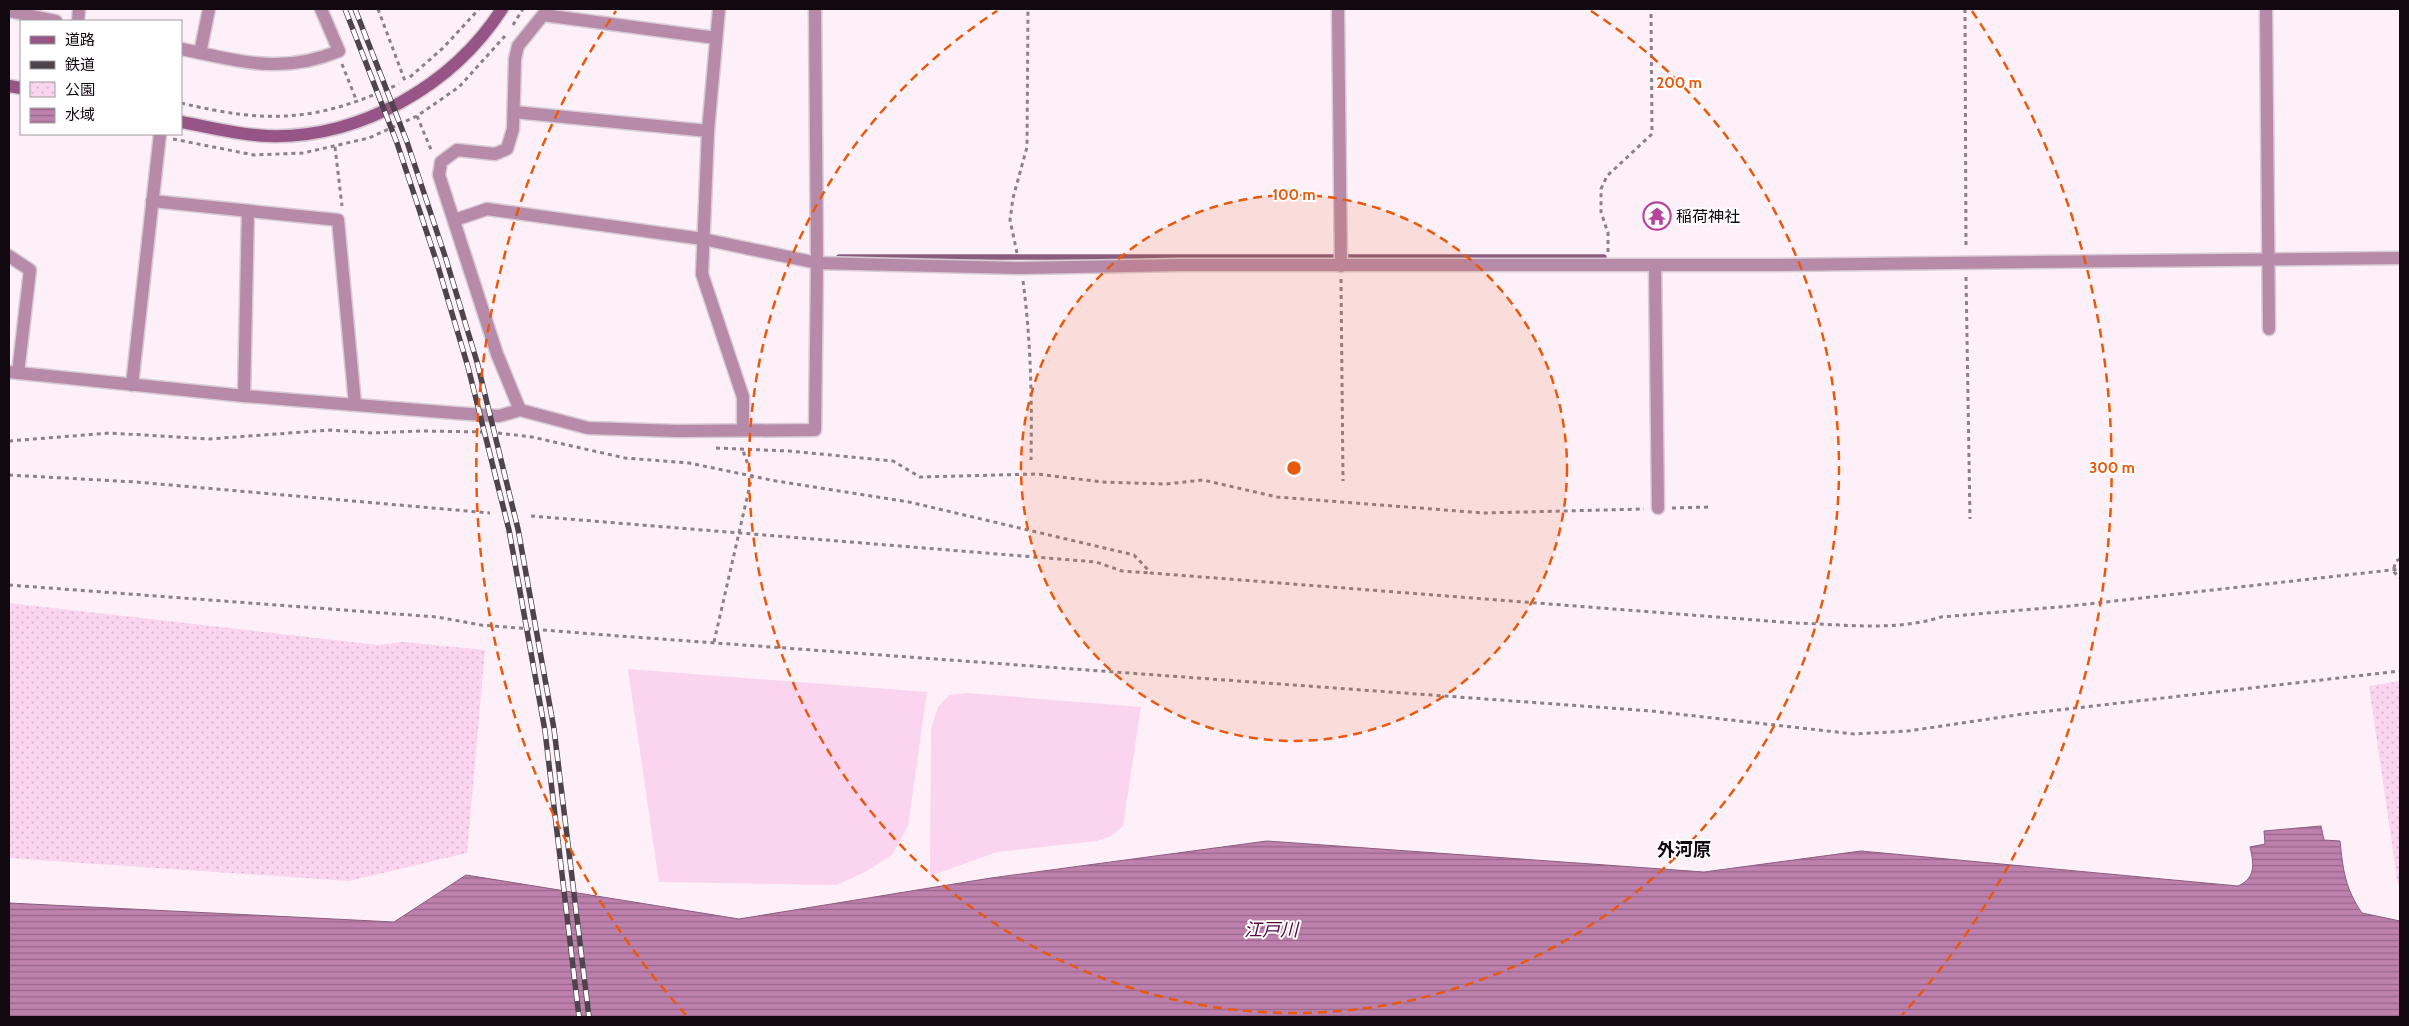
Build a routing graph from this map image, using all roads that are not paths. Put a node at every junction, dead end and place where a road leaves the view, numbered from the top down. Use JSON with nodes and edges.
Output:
{"nodes":[{"id":1,"x":209,"y":9,"type":"edge"},
{"id":2,"x":321,"y":9,"type":"edge"},
{"id":3,"x":502,"y":9,"type":"edge"},
{"id":4,"x":719,"y":9,"type":"edge"},
{"id":5,"x":815,"y":9,"type":"edge"},
{"id":6,"x":1338,"y":9,"type":"edge"},
{"id":7,"x":2266,"y":9,"type":"edge"},
{"id":8,"x":9,"y":12,"type":"edge"},
{"id":9,"x":51,"y":20,"type":"edge"},
{"id":10,"x":716,"y":38,"type":"junction"},
{"id":11,"x":182,"y":49,"type":"edge"},
{"id":12,"x":200,"y":53,"type":"junction"},
{"id":13,"x":514,"y":112,"type":"junction"},
{"id":14,"x":182,"y":122,"type":"edge"},
{"id":15,"x":708,"y":131,"type":"junction"},
{"id":16,"x":160,"y":135,"type":"edge"},
{"id":17,"x":152,"y":201,"type":"junction"},
{"id":18,"x":248,"y":211,"type":"junction"},
{"id":19,"x":455,"y":220,"type":"junction"},
{"id":20,"x":703,"y":239,"type":"junction"},
{"id":21,"x":9,"y":256,"type":"edge"},
{"id":22,"x":2400,"y":258,"type":"edge"},
{"id":23,"x":2268,"y":260,"type":"junction"},
{"id":24,"x":817,"y":263,"type":"junction"},
{"id":25,"x":1341,"y":266,"type":"junction"},
{"id":26,"x":1655,"y":266,"type":"junction"},
{"id":27,"x":2269,"y":329,"type":"dead end"},
{"id":28,"x":13,"y":372,"type":"edge"},
{"id":29,"x":132,"y":385,"type":"junction"},
{"id":30,"x":244,"y":396,"type":"junction"},
{"id":31,"x":355,"y":404,"type":"junction"},
{"id":32,"x":520,"y":410,"type":"junction"},
{"id":33,"x":743,"y":430,"type":"junction"},
{"id":34,"x":1658,"y":508,"type":"road end"}],
"edges":[{"from":1,"to":12,"type":"street"},
{"from":2,"to":12,"type":"street"},
{"from":3,"to":14,"type":"street"},
{"from":4,"to":10,"type":"street"},
{"from":5,"to":24,"type":"street"},
{"from":6,"to":25,"type":"street"},
{"from":7,"to":23,"type":"street"},
{"from":8,"to":9,"type":"street"},
{"from":10,"to":13,"type":"street"},
{"from":10,"to":15,"type":"street"},
{"from":11,"to":12,"type":"street"},
{"from":13,"to":15,"type":"street"},
{"from":13,"to":19,"type":"street"},
{"from":15,"to":20,"type":"street"},
{"from":16,"to":17,"type":"street"},
{"from":17,"to":18,"type":"street"},
{"from":17,"to":29,"type":"street"},
{"from":18,"to":30,"type":"street"},
{"from":18,"to":31,"type":"street"},
{"from":19,"to":20,"type":"street"},
{"from":19,"to":32,"type":"street"},
{"from":20,"to":24,"type":"street"},
{"from":20,"to":33,"type":"street"},
{"from":21,"to":28,"type":"street"},
{"from":22,"to":23,"type":"street"},
{"from":23,"to":26,"type":"street"},
{"from":23,"to":27,"type":"street"},
{"from":24,"to":25,"type":"street"},
{"from":24,"to":33,"type":"street"},
{"from":25,"to":26,"type":"street"},
{"from":26,"to":34,"type":"street"},
{"from":28,"to":29,"type":"street"},
{"from":29,"to":30,"type":"street"},
{"from":30,"to":31,"type":"street"},
{"from":31,"to":32,"type":"street"},
{"from":32,"to":33,"type":"street"}]}
